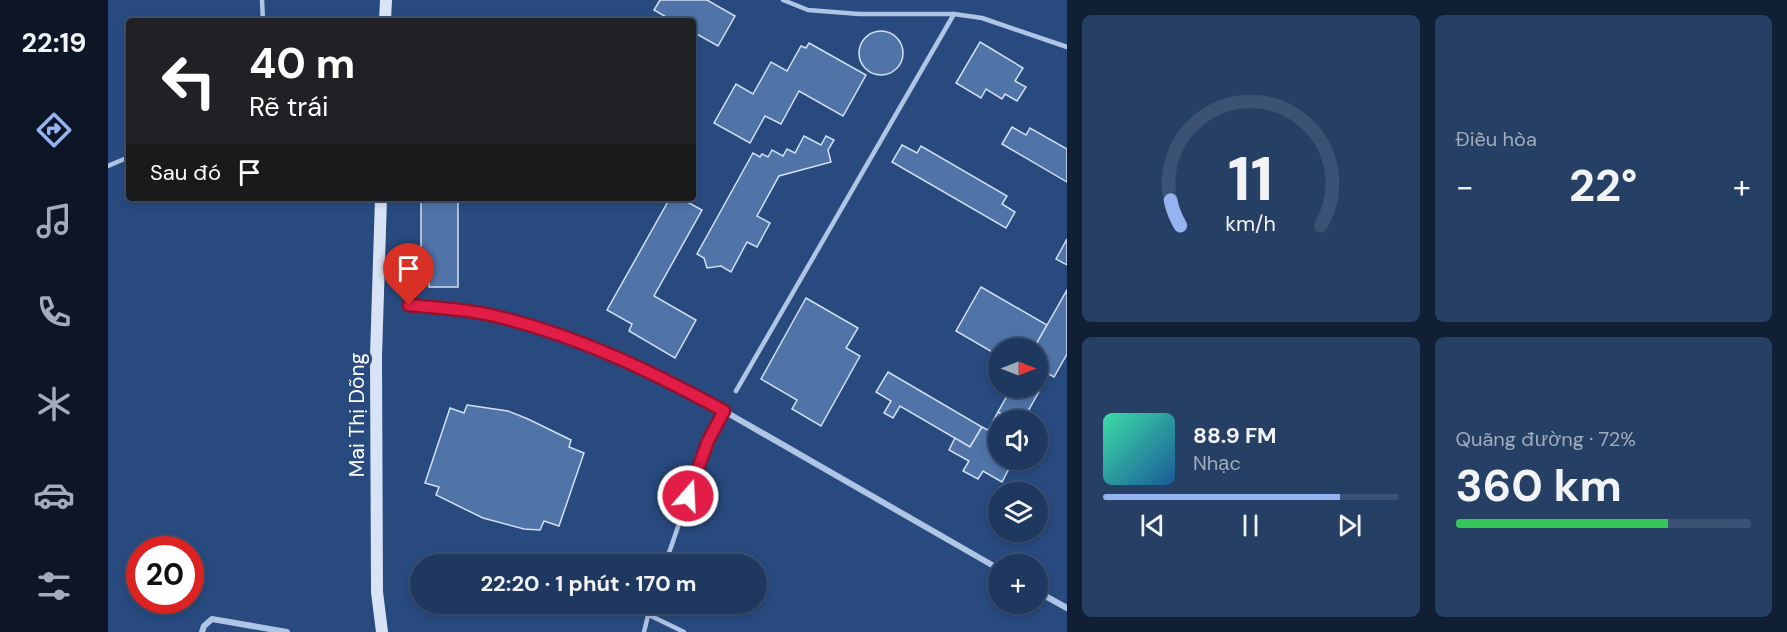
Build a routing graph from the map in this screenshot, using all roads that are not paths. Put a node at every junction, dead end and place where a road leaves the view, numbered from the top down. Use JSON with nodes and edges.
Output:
{"nodes":[{"id":1,"x":262,"y":0,"type":"edge"},
{"id":2,"x":386,"y":0,"type":"edge"},
{"id":3,"x":783,"y":0,"type":"edge"},
{"id":4,"x":954,"y":14,"type":"junction"},
{"id":5,"x":263,"y":18,"type":"edge"},
{"id":6,"x":385,"y":18,"type":"edge"},
{"id":7,"x":1067,"y":47,"type":"edge"},
{"id":8,"x":126,"y":158,"type":"edge"},
{"id":9,"x":108,"y":166,"type":"edge"},
{"id":10,"x":381,"y":201,"type":"edge"},
{"id":11,"x":409,"y":305,"type":"dead end"},
{"id":12,"x":641,"y":369,"type":"joint"},
{"id":13,"x":736,"y":391,"type":"dead end"},
{"id":14,"x":724,"y":411,"type":"junction"},
{"id":15,"x":668,"y":554,"type":"edge"},
{"id":16,"x":988,"y":563,"type":"edge"},
{"id":17,"x":1048,"y":598,"type":"edge"},
{"id":18,"x":1067,"y":608,"type":"edge"},
{"id":19,"x":647,"y":614,"type":"joint"},
{"id":20,"x":202,"y":632,"type":"edge"},
{"id":21,"x":287,"y":632,"type":"edge"},
{"id":22,"x":382,"y":632,"type":"edge"},
{"id":23,"x":644,"y":632,"type":"edge"},
{"id":24,"x":684,"y":632,"type":"edge"}],
"edges":[{"from":1,"to":5,"type":"lane"},
{"from":2,"to":6,"type":"street"},
{"from":3,"to":4,"type":"lane"},
{"from":4,"to":7,"type":"lane"},
{"from":4,"to":13,"type":"lane"},
{"from":8,"to":9,"type":"lane"},
{"from":10,"to":22,"type":"street","name":"Mai Thị Dõng"},
{"from":11,"to":12,"type":"lane"},
{"from":12,"to":14,"type":"street"},
{"from":14,"to":15,"type":"lane"},
{"from":14,"to":16,"type":"street"},
{"from":17,"to":18,"type":"street"},
{"from":19,"to":23,"type":"lane"},
{"from":19,"to":24,"type":"lane"},
{"from":20,"to":21,"type":"street"}]}
